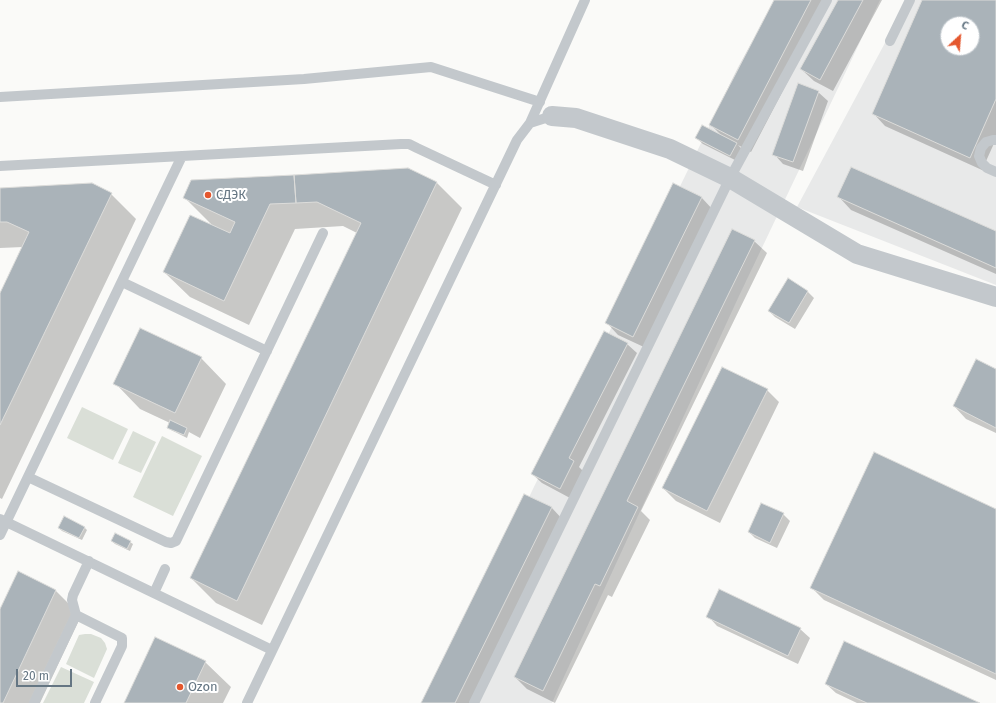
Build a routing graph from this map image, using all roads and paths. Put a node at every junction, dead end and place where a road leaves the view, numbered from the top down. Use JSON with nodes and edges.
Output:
{"nodes":[{"id":1,"x":585,"y":0,"type":"edge"},
{"id":2,"x":827,"y":0,"type":"edge"},
{"id":3,"x":910,"y":0,"type":"edge"},
{"id":4,"x":890,"y":41,"type":"dead end"},
{"id":5,"x":0,"y":97,"type":"edge"},
{"id":6,"x":546,"y":109,"type":"junction"},
{"id":7,"x":530,"y":123,"type":"junction"},
{"id":8,"x":996,"y":140,"type":"edge"},
{"id":9,"x":182,"y":156,"type":"junction"},
{"id":10,"x":0,"y":166,"type":"edge"},
{"id":11,"x":996,"y":172,"type":"edge"},
{"id":12,"x":730,"y":178,"type":"junction"},
{"id":13,"x":496,"y":185,"type":"junction"},
{"id":14,"x":322,"y":233,"type":"dead end"},
{"id":15,"x":122,"y":282,"type":"junction"},
{"id":16,"x":996,"y":297,"type":"edge"},
{"id":17,"x":266,"y":351,"type":"junction"},
{"id":18,"x":28,"y":477,"type":"junction"},
{"id":19,"x":3,"y":520,"type":"edge"},
{"id":20,"x":0,"y":535,"type":"edge"},
{"id":21,"x":89,"y":561,"type":"junction"},
{"id":22,"x":165,"y":568,"type":"dead end"},
{"id":23,"x":154,"y":593,"type":"junction"},
{"id":24,"x":76,"y":615,"type":"junction"},
{"id":25,"x":272,"y":650,"type":"junction"},
{"id":26,"x":34,"y":703,"type":"edge"},
{"id":27,"x":96,"y":703,"type":"edge"},
{"id":28,"x":247,"y":703,"type":"edge"},
{"id":29,"x":474,"y":703,"type":"edge"}],
"edges":[{"from":1,"to":6,"type":"lane"},
{"from":2,"to":12,"type":"lane"},
{"from":3,"to":4,"type":"lane"},
{"from":5,"to":6,"type":"lane"},
{"from":6,"to":7,"type":"lane"},
{"from":6,"to":7,"type":"lane"},
{"from":6,"to":12,"type":"street"},
{"from":7,"to":13,"type":"lane"},
{"from":8,"to":11,"type":"lane"},
{"from":9,"to":10,"type":"lane"},
{"from":9,"to":13,"type":"lane"},
{"from":9,"to":15,"type":"lane"},
{"from":12,"to":16,"type":"street"},
{"from":12,"to":29,"type":"lane"},
{"from":13,"to":25,"type":"lane"},
{"from":14,"to":17,"type":"lane"},
{"from":15,"to":17,"type":"lane"},
{"from":15,"to":18,"type":"lane"},
{"from":17,"to":18,"type":"lane"},
{"from":18,"to":19,"type":"lane"},
{"from":19,"to":20,"type":"lane"},
{"from":19,"to":21,"type":"lane"},
{"from":21,"to":23,"type":"lane"},
{"from":21,"to":24,"type":"lane"},
{"from":22,"to":23,"type":"lane"},
{"from":23,"to":25,"type":"lane"},
{"from":24,"to":26,"type":"lane"},
{"from":24,"to":27,"type":"lane"},
{"from":25,"to":28,"type":"lane"}]}
